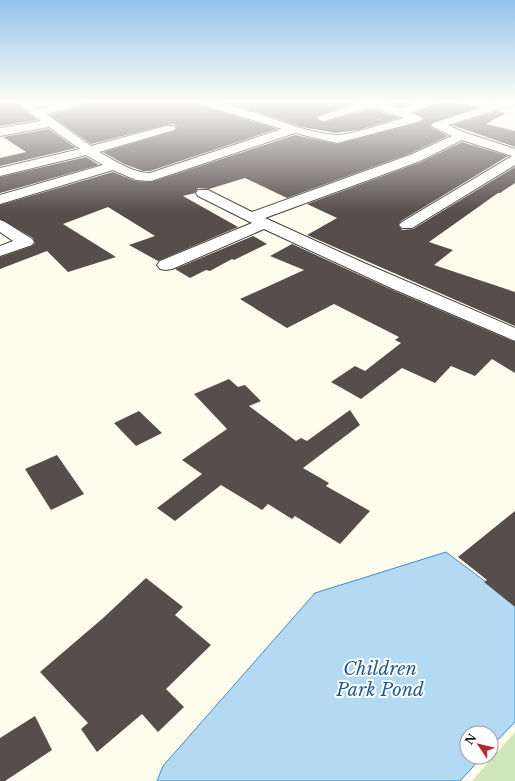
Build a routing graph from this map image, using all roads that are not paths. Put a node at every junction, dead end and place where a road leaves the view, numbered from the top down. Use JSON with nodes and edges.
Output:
{"nodes":[{"id":1,"x":71,"y":138,"type":"edge"},
{"id":2,"x":133,"y":138,"type":"edge"},
{"id":3,"x":266,"y":138,"type":"edge"},
{"id":4,"x":456,"y":138,"type":"edge"},
{"id":5,"x":470,"y":138,"type":"edge"},
{"id":6,"x":88,"y":151,"type":"junction"},
{"id":7,"x":515,"y":153,"type":"edge"},
{"id":8,"x":515,"y":159,"type":"edge"},
{"id":9,"x":114,"y":166,"type":"junction"},
{"id":10,"x":0,"y":172,"type":"edge"},
{"id":11,"x":203,"y":193,"type":"dead end"},
{"id":12,"x":0,"y":200,"type":"edge"},
{"id":13,"x":259,"y":220,"type":"junction"},
{"id":14,"x":0,"y":225,"type":"edge"},
{"id":15,"x":407,"y":225,"type":"dead end"},
{"id":16,"x":0,"y":251,"type":"edge"},
{"id":17,"x":166,"y":265,"type":"dead end"},
{"id":18,"x":515,"y":335,"type":"edge"}],
"edges":[{"from":1,"to":6,"type":"street"},
{"from":2,"to":6,"type":"street"},
{"from":3,"to":9,"type":"street"},
{"from":4,"to":13,"type":"street"},
{"from":5,"to":7,"type":"street"},
{"from":6,"to":9,"type":"street"},
{"from":6,"to":10,"type":"street"},
{"from":8,"to":15,"type":"street"},
{"from":9,"to":12,"type":"street"},
{"from":11,"to":13,"type":"street"},
{"from":13,"to":17,"type":"street"},
{"from":13,"to":18,"type":"street"},
{"from":14,"to":16,"type":"street"}]}
